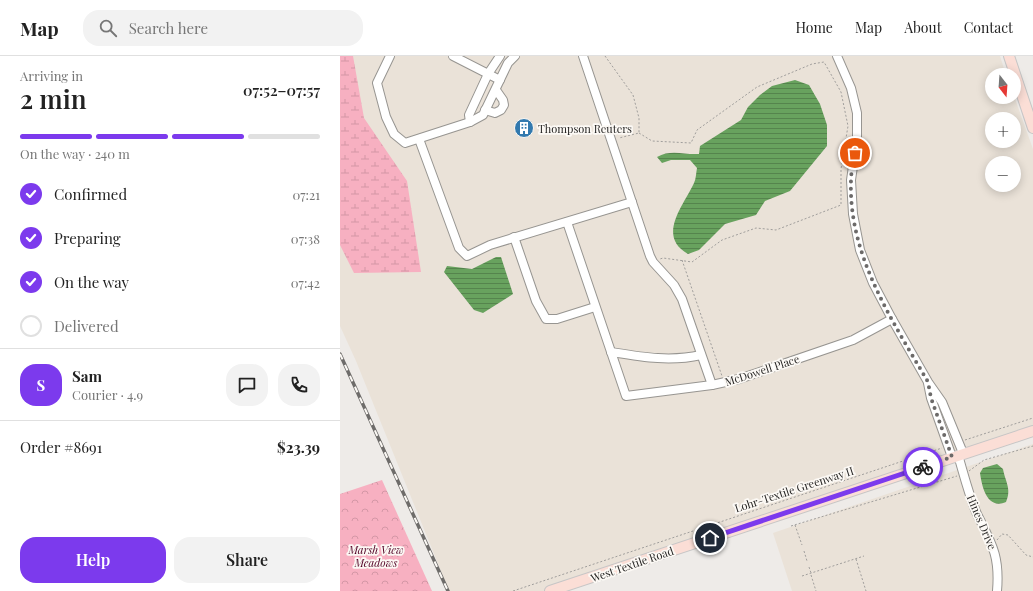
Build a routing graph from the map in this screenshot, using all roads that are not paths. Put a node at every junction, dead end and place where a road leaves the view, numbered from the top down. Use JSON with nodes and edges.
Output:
{"nodes":[{"id":1,"x":390,"y":56,"type":"edge"},
{"id":2,"x":453,"y":56,"type":"edge"},
{"id":3,"x":500,"y":56,"type":"edge"},
{"id":4,"x":515,"y":56,"type":"edge"},
{"id":5,"x":583,"y":56,"type":"edge"},
{"id":6,"x":837,"y":56,"type":"edge"},
{"id":7,"x":1009,"y":56,"type":"edge"},
{"id":8,"x":488,"y":74,"type":"junction"},
{"id":9,"x":500,"y":80,"type":"junction"},
{"id":10,"x":496,"y":90,"type":"junction"},
{"id":11,"x":477,"y":99,"type":"junction"},
{"id":12,"x":487,"y":108,"type":"junction"},
{"id":13,"x":470,"y":122,"type":"junction"},
{"id":14,"x":1033,"y":128,"type":"edge"},
{"id":15,"x":419,"y":139,"type":"junction"},
{"id":16,"x":632,"y":202,"type":"junction"},
{"id":17,"x":567,"y":222,"type":"junction"},
{"id":18,"x":514,"y":237,"type":"junction"},
{"id":19,"x":595,"y":307,"type":"junction"},
{"id":20,"x":892,"y":319,"type":"junction"},
{"id":21,"x":611,"y":352,"type":"junction"},
{"id":22,"x":701,"y":355,"type":"junction"},
{"id":23,"x":928,"y":382,"type":"junction"},
{"id":24,"x":712,"y":385,"type":"junction"},
{"id":25,"x":1033,"y":431,"type":"edge"},
{"id":26,"x":957,"y":455,"type":"junction"},
{"id":27,"x":550,"y":591,"type":"edge"},
{"id":28,"x":997,"y":591,"type":"edge"}],
"edges":[{"from":1,"to":15,"type":"street"},
{"from":2,"to":8,"type":"street"},
{"from":3,"to":8,"type":"street"},
{"from":4,"to":9,"type":"street"},
{"from":5,"to":16,"type":"street"},
{"from":6,"to":20,"type":"street"},
{"from":7,"to":14,"type":"main road"},
{"from":8,"to":9,"type":"street"},
{"from":8,"to":11,"type":"street"},
{"from":9,"to":10,"type":"street"},
{"from":10,"to":12,"type":"street"},
{"from":10,"to":12,"type":"street"},
{"from":11,"to":12,"type":"street"},
{"from":11,"to":13,"type":"street"},
{"from":12,"to":13,"type":"street"},
{"from":13,"to":15,"type":"street"},
{"from":15,"to":18,"type":"street"},
{"from":16,"to":17,"type":"street"},
{"from":16,"to":22,"type":"street"},
{"from":17,"to":18,"type":"street"},
{"from":17,"to":19,"type":"street"},
{"from":18,"to":19,"type":"street"},
{"from":19,"to":21,"type":"street"},
{"from":20,"to":23,"type":"street"},
{"from":20,"to":24,"type":"street","name":"McDowell Place"},
{"from":21,"to":22,"type":"street"},
{"from":21,"to":24,"type":"street","name":"McDowell Place"},
{"from":22,"to":24,"type":"street"},
{"from":23,"to":26,"type":"street"},
{"from":23,"to":26,"type":"street"},
{"from":25,"to":26,"type":"main road","name":"West Textile Road"},
{"from":26,"to":27,"type":"main road","name":"West Textile Road"},
{"from":26,"to":28,"type":"street","name":"Hines Drive"}]}
